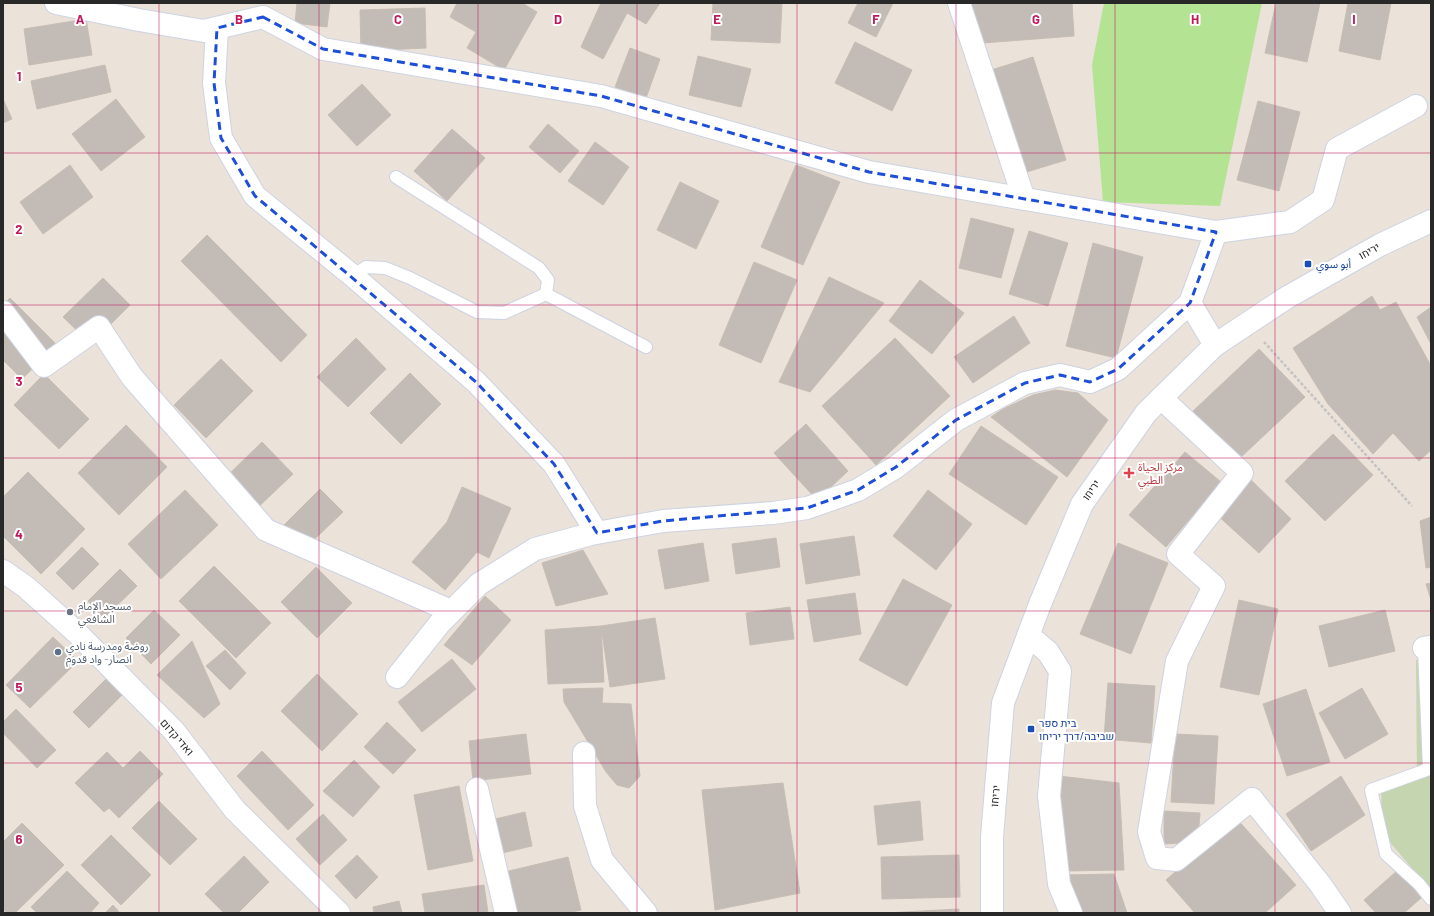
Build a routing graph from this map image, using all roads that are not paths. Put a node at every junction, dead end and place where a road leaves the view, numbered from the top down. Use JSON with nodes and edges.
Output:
{"nodes":[{"id":1,"x":56,"y":3,"type":"edge"},
{"id":2,"x":959,"y":3,"type":"edge"},
{"id":3,"x":267,"y":10,"type":"edge"},
{"id":4,"x":216,"y":28,"type":"junction"},
{"id":5,"x":1416,"y":106,"type":"dead end"},
{"id":6,"x":396,"y":177,"type":"dead end"},
{"id":7,"x":1024,"y":199,"type":"junction"},
{"id":8,"x":1431,"y":221,"type":"edge"},
{"id":9,"x":1216,"y":232,"type":"junction"},
{"id":10,"x":353,"y":276,"type":"junction"},
{"id":11,"x":546,"y":294,"type":"junction"},
{"id":12,"x":1190,"y":303,"type":"junction"},
{"id":13,"x":3,"y":312,"type":"edge"},
{"id":14,"x":1215,"y":345,"type":"junction"},
{"id":15,"x":646,"y":347,"type":"dead end"},
{"id":16,"x":1161,"y":398,"type":"junction"},
{"id":17,"x":597,"y":533,"type":"junction"},
{"id":18,"x":3,"y":571,"type":"edge"},
{"id":19,"x":451,"y":611,"type":"junction"},
{"id":20,"x":1028,"y":635,"type":"junction"},
{"id":21,"x":1428,"y":648,"type":"edge"},
{"id":22,"x":397,"y":677,"type":"dead end"},
{"id":23,"x":584,"y":753,"type":"dead end"},
{"id":24,"x":477,"y":788,"type":"dead end"},
{"id":25,"x":1431,"y":899,"type":"edge"},
{"id":26,"x":339,"y":913,"type":"edge"},
{"id":27,"x":506,"y":913,"type":"edge"},
{"id":28,"x":646,"y":913,"type":"edge"},
{"id":29,"x":992,"y":913,"type":"edge"},
{"id":30,"x":1071,"y":913,"type":"edge"},
{"id":31,"x":1340,"y":913,"type":"edge"}],
"edges":[{"from":1,"to":4,"type":"street"},
{"from":2,"to":7,"type":"street"},
{"from":3,"to":4,"type":"street"},
{"from":3,"to":7,"type":"street"},
{"from":4,"to":10,"type":"street"},
{"from":5,"to":9,"type":"street"},
{"from":6,"to":11,"type":"lane"},
{"from":7,"to":9,"type":"street"},
{"from":8,"to":14,"type":"street","name":"יריחו"},
{"from":9,"to":12,"type":"street"},
{"from":10,"to":11,"type":"lane"},
{"from":10,"to":17,"type":"street"},
{"from":11,"to":15,"type":"lane"},
{"from":12,"to":14,"type":"street"},
{"from":12,"to":17,"type":"street"},
{"from":13,"to":19,"type":"street"},
{"from":14,"to":16,"type":"street","name":"יריחו"},
{"from":16,"to":20,"type":"street","name":"יריחו"},
{"from":16,"to":31,"type":"street"},
{"from":17,"to":19,"type":"street"},
{"from":18,"to":26,"type":"street","name":"ואדי קדום"},
{"from":19,"to":22,"type":"street"},
{"from":20,"to":29,"type":"street","name":"יריחו"},
{"from":20,"to":30,"type":"street"},
{"from":21,"to":25,"type":"lane"},
{"from":23,"to":28,"type":"street"},
{"from":24,"to":27,"type":"street"}]}
